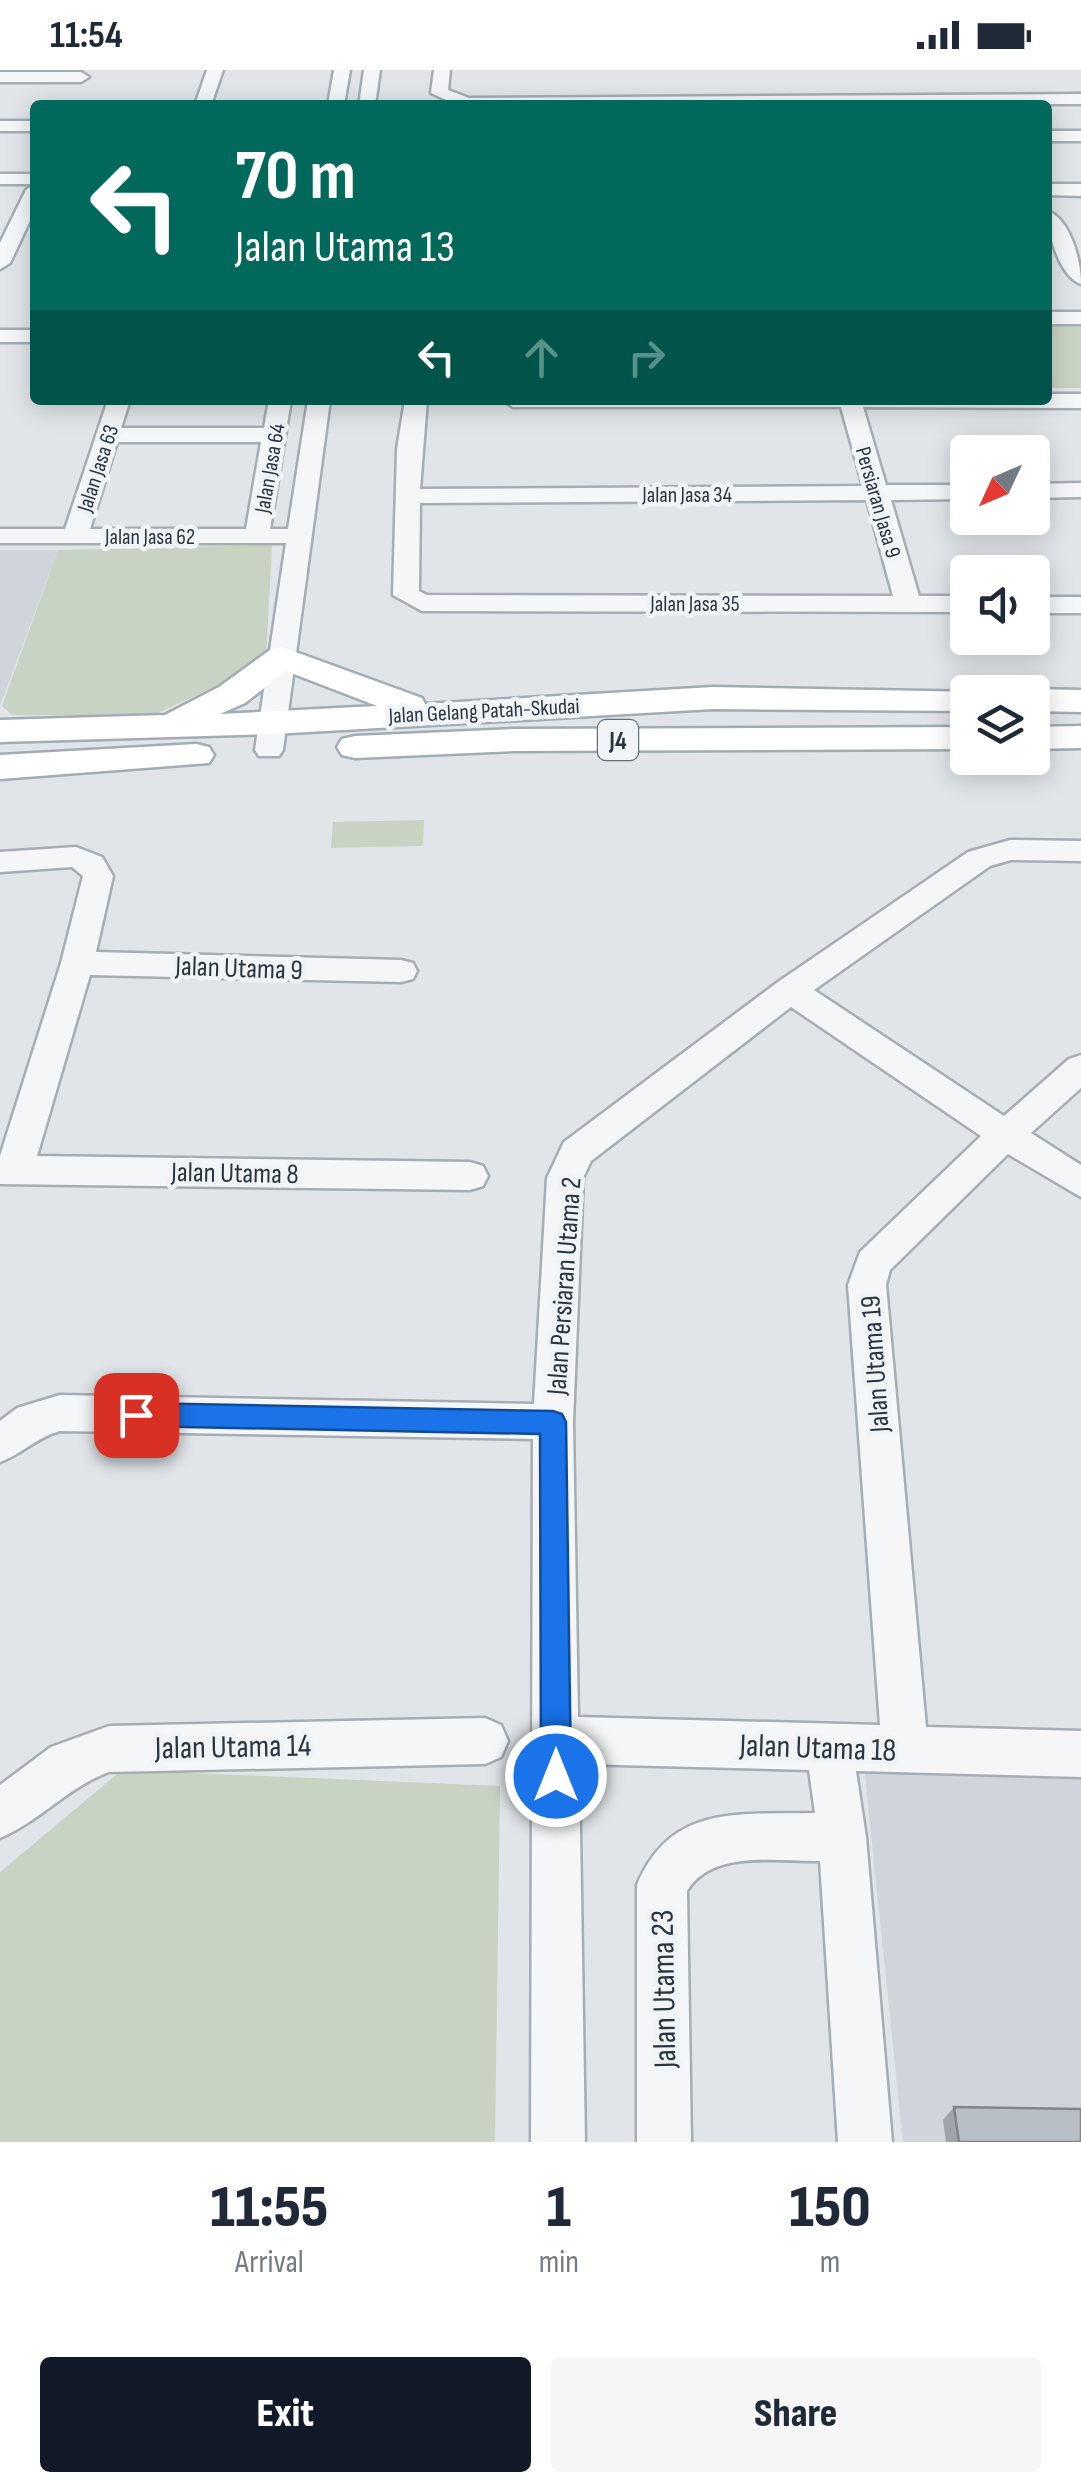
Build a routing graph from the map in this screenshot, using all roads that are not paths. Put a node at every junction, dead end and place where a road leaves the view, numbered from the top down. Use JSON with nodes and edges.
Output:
{"nodes":[{"id":1,"x":216,"y":70,"type":"edge"},
{"id":2,"x":342,"y":70,"type":"edge"},
{"id":3,"x":372,"y":70,"type":"edge"},
{"id":4,"x":442,"y":70,"type":"edge"},
{"id":5,"x":83,"y":74,"type":"edge"},
{"id":6,"x":0,"y":77,"type":"edge"},
{"id":7,"x":758,"y":78,"type":"dead end"},
{"id":8,"x":982,"y":78,"type":"dead end"},
{"id":9,"x":70,"y":100,"type":"dead end"},
{"id":10,"x":205,"y":100,"type":"edge"},
{"id":11,"x":337,"y":100,"type":"edge"},
{"id":12,"x":367,"y":100,"type":"edge"},
{"id":13,"x":459,"y":100,"type":"edge"},
{"id":14,"x":766,"y":100,"type":"edge"},
{"id":15,"x":994,"y":100,"type":"joint"},
{"id":16,"x":1081,"y":100,"type":"edge"},
{"id":17,"x":1052,"y":110,"type":"edge"},
{"id":18,"x":1081,"y":110,"type":"edge"},
{"id":19,"x":1052,"y":122,"type":"edge"},
{"id":20,"x":1081,"y":122,"type":"edge"},
{"id":21,"x":0,"y":126,"type":"edge"},
{"id":22,"x":30,"y":126,"type":"edge"},
{"id":23,"x":1052,"y":136,"type":"edge"},
{"id":24,"x":1081,"y":136,"type":"edge"},
{"id":25,"x":0,"y":179,"type":"edge"},
{"id":26,"x":30,"y":179,"type":"edge"},
{"id":27,"x":1052,"y":190,"type":"edge"},
{"id":28,"x":1081,"y":190,"type":"edge"},
{"id":29,"x":30,"y":200,"type":"edge"},
{"id":30,"x":1052,"y":226,"type":"edge"},
{"id":31,"x":1064,"y":248,"type":"edge"},
{"id":32,"x":30,"y":249,"type":"edge"},
{"id":33,"x":3,"y":255,"type":"edge"},
{"id":34,"x":1081,"y":278,"type":"edge"},
{"id":35,"x":1052,"y":318,"type":"edge"},
{"id":36,"x":1081,"y":318,"type":"edge"},
{"id":37,"x":0,"y":336,"type":"edge"},
{"id":38,"x":30,"y":336,"type":"edge"},
{"id":39,"x":0,"y":356,"type":"edge"},
{"id":40,"x":30,"y":356,"type":"edge"},
{"id":41,"x":1052,"y":402,"type":"edge"},
{"id":42,"x":1081,"y":402,"type":"edge"},
{"id":43,"x":117,"y":405,"type":"edge"},
{"id":44,"x":279,"y":405,"type":"edge"},
{"id":45,"x":317,"y":405,"type":"edge"},
{"id":46,"x":416,"y":405,"type":"edge"},
{"id":47,"x":851,"y":405,"type":"edge"},
{"id":48,"x":108,"y":435,"type":"junction"},
{"id":49,"x":276,"y":435,"type":"junction"},
{"id":50,"x":1081,"y":490,"type":"edge"},
{"id":51,"x":1050,"y":491,"type":"edge"},
{"id":52,"x":876,"y":492,"type":"junction"},
{"id":53,"x":950,"y":492,"type":"edge"},
{"id":54,"x":407,"y":496,"type":"junction"},
{"id":55,"x":257,"y":535,"type":"junction"},
{"id":56,"x":0,"y":536,"type":"edge"},
{"id":57,"x":75,"y":536,"type":"junction"},
{"id":58,"x":301,"y":536,"type":"junction"},
{"id":59,"x":908,"y":604,"type":"junction"},
{"id":60,"x":950,"y":604,"type":"edge"},
{"id":61,"x":1050,"y":605,"type":"edge"},
{"id":62,"x":1081,"y":605,"type":"edge"},
{"id":63,"x":282,"y":656,"type":"junction"},
{"id":64,"x":915,"y":700,"type":"junction"},
{"id":65,"x":950,"y":700,"type":"edge"},
{"id":66,"x":1050,"y":700,"type":"edge"},
{"id":67,"x":1081,"y":701,"type":"edge"},
{"id":68,"x":436,"y":711,"type":"junction"},
{"id":69,"x":150,"y":727,"type":"junction"},
{"id":70,"x":0,"y":731,"type":"edge"},
{"id":71,"x":271,"y":737,"type":"junction"},
{"id":72,"x":1081,"y":737,"type":"edge"},
{"id":73,"x":1050,"y":738,"type":"edge"},
{"id":74,"x":949,"y":739,"type":"edge"},
{"id":75,"x":0,"y":767,"type":"edge"},
{"id":76,"x":1081,"y":851,"type":"edge"},
{"id":77,"x":0,"y":862,"type":"edge"},
{"id":78,"x":77,"y":963,"type":"junction"},
{"id":79,"x":400,"y":971,"type":"dead end"},
{"id":80,"x":790,"y":990,"type":"junction"},
{"id":81,"x":1081,"y":1068,"type":"edge"},
{"id":82,"x":1005,"y":1135,"type":"junction"},
{"id":83,"x":8,"y":1169,"type":"edge"},
{"id":84,"x":470,"y":1176,"type":"dead end"},
{"id":85,"x":1081,"y":1182,"type":"edge"},
{"id":86,"x":553,"y":1422,"type":"junction"},
{"id":87,"x":0,"y":1444,"type":"edge"},
{"id":88,"x":556,"y":1740,"type":"junction"},
{"id":89,"x":485,"y":1741,"type":"dead end"},
{"id":90,"x":829,"y":1747,"type":"junction"},
{"id":91,"x":905,"y":1749,"type":"junction"},
{"id":92,"x":1081,"y":1754,"type":"edge"},
{"id":93,"x":0,"y":1814,"type":"edge"},
{"id":94,"x":842,"y":1837,"type":"junction"},
{"id":95,"x":558,"y":2142,"type":"edge"},
{"id":96,"x":664,"y":2142,"type":"edge"},
{"id":97,"x":865,"y":2142,"type":"edge"}],
"edges":[{"from":1,"to":10,"type":"street"},
{"from":2,"to":11,"type":"street"},
{"from":3,"to":12,"type":"street"},
{"from":4,"to":13,"type":"street"},
{"from":5,"to":6,"type":"street"},
{"from":5,"to":9,"type":"street"},
{"from":7,"to":14,"type":"street"},
{"from":8,"to":15,"type":"street"},
{"from":15,"to":16,"type":"street"},
{"from":17,"to":18,"type":"street"},
{"from":19,"to":20,"type":"street"},
{"from":21,"to":22,"type":"street"},
{"from":23,"to":24,"type":"street"},
{"from":25,"to":26,"type":"street"},
{"from":27,"to":28,"type":"street"},
{"from":29,"to":33,"type":"street"},
{"from":30,"to":31,"type":"street"},
{"from":31,"to":34,"type":"street"},
{"from":32,"to":33,"type":"street"},
{"from":35,"to":36,"type":"street"},
{"from":37,"to":38,"type":"street"},
{"from":39,"to":40,"type":"street"},
{"from":41,"to":42,"type":"street"},
{"from":43,"to":48,"type":"street","name":"Jalan Jasa 63"},
{"from":44,"to":49,"type":"street","name":"Jalan Jasa 64"},
{"from":45,"to":58,"type":"street"},
{"from":46,"to":54,"type":"street"},
{"from":47,"to":52,"type":"street","name":"Persiaran Jasa 9"},
{"from":48,"to":49,"type":"street"},
{"from":48,"to":57,"type":"street","name":"Jalan Jasa 63"},
{"from":49,"to":55,"type":"street","name":"Jalan Jasa 64"},
{"from":50,"to":51,"type":"street"},
{"from":52,"to":53,"type":"street","name":"Jalan Jasa 34"},
{"from":52,"to":54,"type":"street","name":"Jalan Jasa 34"},
{"from":52,"to":59,"type":"street","name":"Persiaran Jasa 9"},
{"from":54,"to":59,"type":"street","name":"Jalan Jasa 35"},
{"from":55,"to":57,"type":"street","name":"Jalan Jasa 62"},
{"from":55,"to":58,"type":"street","name":"Jalan Jasa 62"},
{"from":56,"to":57,"type":"street","name":"Jalan Jasa 62"},
{"from":58,"to":63,"type":"street"},
{"from":59,"to":60,"type":"street","name":"Jalan Jasa 35"},
{"from":61,"to":62,"type":"street"},
{"from":63,"to":68,"type":"main road"},
{"from":63,"to":69,"type":"main road"},
{"from":63,"to":71,"type":"street"},
{"from":64,"to":65,"type":"main road","name":"Jalan Gelang Patah-Skudai","number":"J4"},
{"from":64,"to":68,"type":"main road","name":"Jalan Gelang Patah-Skudai","number":"J4"},
{"from":64,"to":74,"type":"main road"},
{"from":66,"to":67,"type":"main road"},
{"from":68,"to":71,"type":"main road","name":"Jalan Gelang Patah-Skudai","number":"J4"},
{"from":69,"to":70,"type":"main road","name":"Jalan Gelang Patah-Skudai","number":"J4"},
{"from":69,"to":71,"type":"main road","name":"Jalan Gelang Patah-Skudai","number":"J4"},
{"from":71,"to":74,"type":"main road","name":"Jalan Gelang Patah-Skudai","number":"J4"},
{"from":71,"to":75,"type":"main road","name":"Jalan Gelang Patah-Skudai","number":"J4"},
{"from":72,"to":73,"type":"main road"},
{"from":76,"to":80,"type":"street","name":"Jalan Persiaran Utama 2"},
{"from":77,"to":78,"type":"street"},
{"from":78,"to":79,"type":"street","name":"Jalan Utama 9"},
{"from":78,"to":83,"type":"street"},
{"from":80,"to":82,"type":"street"},
{"from":80,"to":86,"type":"street","name":"Jalan Persiaran Utama 2"},
{"from":81,"to":82,"type":"street","name":"Jalan Utama 19"},
{"from":82,"to":85,"type":"street"},
{"from":82,"to":91,"type":"street","name":"Jalan Utama 19"},
{"from":83,"to":84,"type":"street","name":"Jalan Utama 8"},
{"from":86,"to":87,"type":"street"},
{"from":86,"to":88,"type":"street","name":"Jalan Persiaran Utama 2"},
{"from":88,"to":90,"type":"street","name":"Jalan Utama 18"},
{"from":88,"to":95,"type":"street","name":"Jalan Persiaran Utama 2"},
{"from":89,"to":93,"type":"street","name":"Jalan Utama 14"},
{"from":90,"to":91,"type":"street","name":"Jalan Utama 18"},
{"from":90,"to":94,"type":"street"},
{"from":91,"to":92,"type":"street","name":"Jalan Utama 18"},
{"from":94,"to":96,"type":"street","name":"Jalan Utama 23"},
{"from":94,"to":97,"type":"street"}]}
